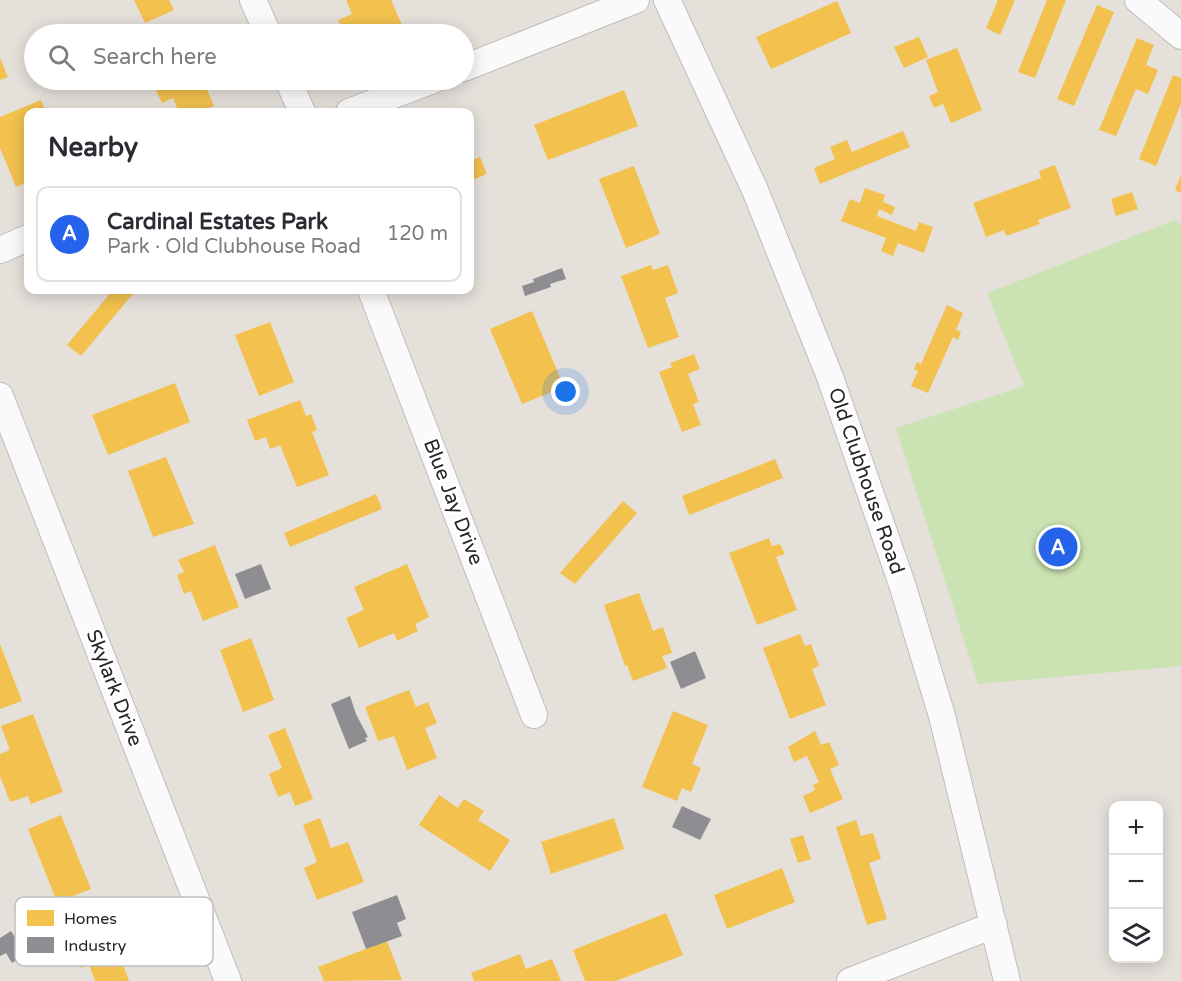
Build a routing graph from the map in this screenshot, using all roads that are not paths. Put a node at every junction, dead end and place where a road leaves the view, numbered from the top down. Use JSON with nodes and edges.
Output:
{"nodes":[{"id":1,"x":253,"y":0,"type":"edge"},
{"id":2,"x":636,"y":0,"type":"edge"},
{"id":3,"x":668,"y":0,"type":"edge"},
{"id":4,"x":1138,"y":0,"type":"edge"},
{"id":5,"x":264,"y":24,"type":"edge"},
{"id":6,"x":1181,"y":36,"type":"edge"},
{"id":7,"x":474,"y":64,"type":"edge"},
{"id":8,"x":292,"y":90,"type":"edge"},
{"id":9,"x":407,"y":90,"type":"edge"},
{"id":10,"x":300,"y":108,"type":"edge"},
{"id":11,"x":360,"y":108,"type":"edge"},
{"id":12,"x":24,"y":240,"type":"edge"},
{"id":13,"x":0,"y":250,"type":"edge"},
{"id":14,"x":373,"y":294,"type":"edge"},
{"id":15,"x":0,"y":396,"type":"edge"},
{"id":16,"x":534,"y":715,"type":"dead end"},
{"id":17,"x":195,"y":897,"type":"edge"},
{"id":18,"x":994,"y":925,"type":"junction"},
{"id":19,"x":213,"y":943,"type":"edge"},
{"id":20,"x":228,"y":981,"type":"edge"},
{"id":21,"x":850,"y":981,"type":"edge"},
{"id":22,"x":1007,"y":981,"type":"edge"}],
"edges":[{"from":1,"to":5,"type":"street"},
{"from":2,"to":7,"type":"street"},
{"from":3,"to":18,"type":"street","name":"Old Clubhouse Road"},
{"from":4,"to":6,"type":"street"},
{"from":8,"to":10,"type":"street"},
{"from":9,"to":11,"type":"street"},
{"from":12,"to":13,"type":"street"},
{"from":14,"to":16,"type":"street","name":"Blue Jay Drive"},
{"from":15,"to":17,"type":"street","name":"Skylark Drive"},
{"from":18,"to":21,"type":"street"},
{"from":18,"to":22,"type":"street","name":"Old Clubhouse Road"},
{"from":19,"to":20,"type":"street","name":"Skylark Drive"}]}
